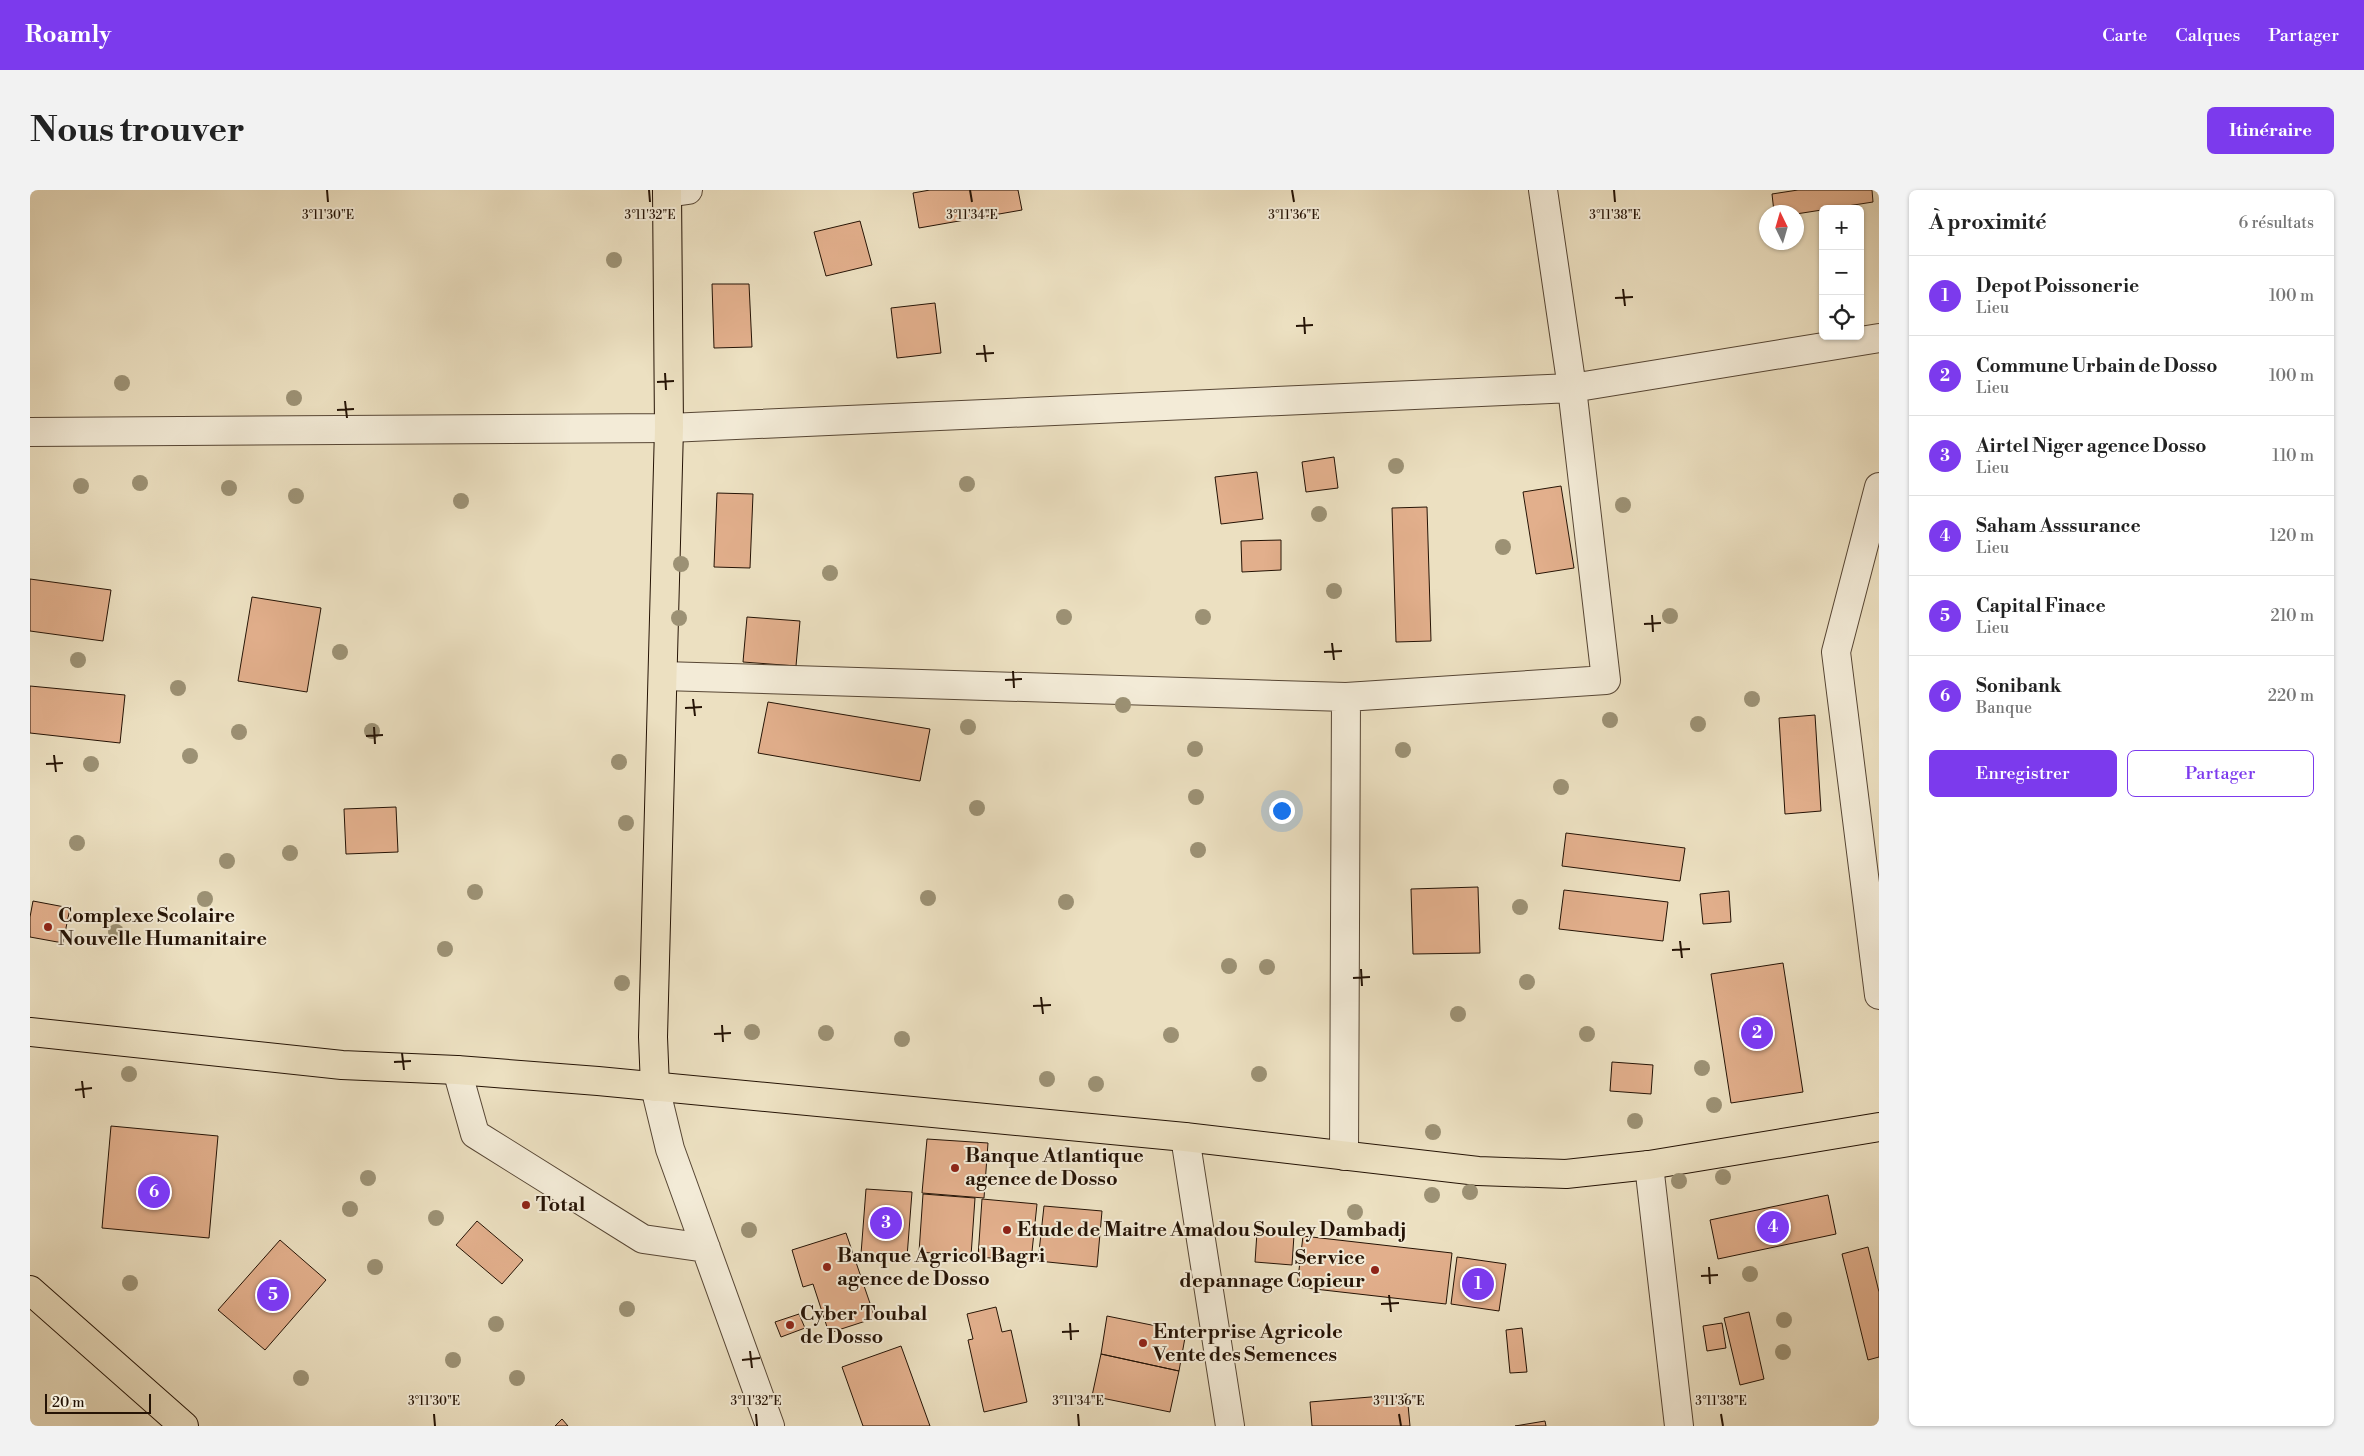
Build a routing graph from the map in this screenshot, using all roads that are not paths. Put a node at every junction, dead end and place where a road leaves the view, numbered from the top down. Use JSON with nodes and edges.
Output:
{"nodes":[{"id":1,"x":1543,"y":190,"type":"edge"},
{"id":2,"x":674,"y":191,"type":"edge"},
{"id":3,"x":1879,"y":338,"type":"edge"},
{"id":4,"x":1572,"y":388,"type":"junction"},
{"id":5,"x":669,"y":428,"type":"junction"},
{"id":6,"x":30,"y":432,"type":"edge"},
{"id":7,"x":1879,"y":487,"type":"edge"},
{"id":8,"x":662,"y":676,"type":"junction"},
{"id":9,"x":1346,"y":697,"type":"junction"},
{"id":10,"x":1879,"y":995,"type":"edge"},
{"id":11,"x":30,"y":1032,"type":"edge"},
{"id":12,"x":457,"y":1070,"type":"junction"},
{"id":13,"x":655,"y":1087,"type":"junction"},
{"id":14,"x":1879,"y":1127,"type":"edge"},
{"id":15,"x":1185,"y":1137,"type":"junction"},
{"id":16,"x":1344,"y":1156,"type":"junction"},
{"id":17,"x":1649,"y":1165,"type":"junction"},
{"id":18,"x":706,"y":1248,"type":"junction"},
{"id":19,"x":30,"y":1290,"type":"edge"},
{"id":20,"x":184,"y":1426,"type":"edge"},
{"id":21,"x":770,"y":1426,"type":"edge"},
{"id":22,"x":1230,"y":1426,"type":"edge"},
{"id":23,"x":1679,"y":1426,"type":"edge"}],
"edges":[{"from":1,"to":4,"type":"street"},
{"from":2,"to":5,"type":"main road"},
{"from":3,"to":4,"type":"street"},
{"from":4,"to":5,"type":"street"},
{"from":4,"to":9,"type":"street"},
{"from":5,"to":6,"type":"street"},
{"from":5,"to":8,"type":"main road"},
{"from":7,"to":10,"type":"street"},
{"from":8,"to":9,"type":"street"},
{"from":8,"to":13,"type":"main road"},
{"from":9,"to":16,"type":"street"},
{"from":11,"to":12,"type":"main road"},
{"from":12,"to":13,"type":"main road"},
{"from":12,"to":18,"type":"street"},
{"from":13,"to":15,"type":"main road"},
{"from":13,"to":18,"type":"street"},
{"from":14,"to":17,"type":"main road"},
{"from":15,"to":16,"type":"main road"},
{"from":15,"to":22,"type":"street"},
{"from":16,"to":17,"type":"main road"},
{"from":17,"to":23,"type":"street"},
{"from":18,"to":21,"type":"street"},
{"from":19,"to":20,"type":"main road"}]}
